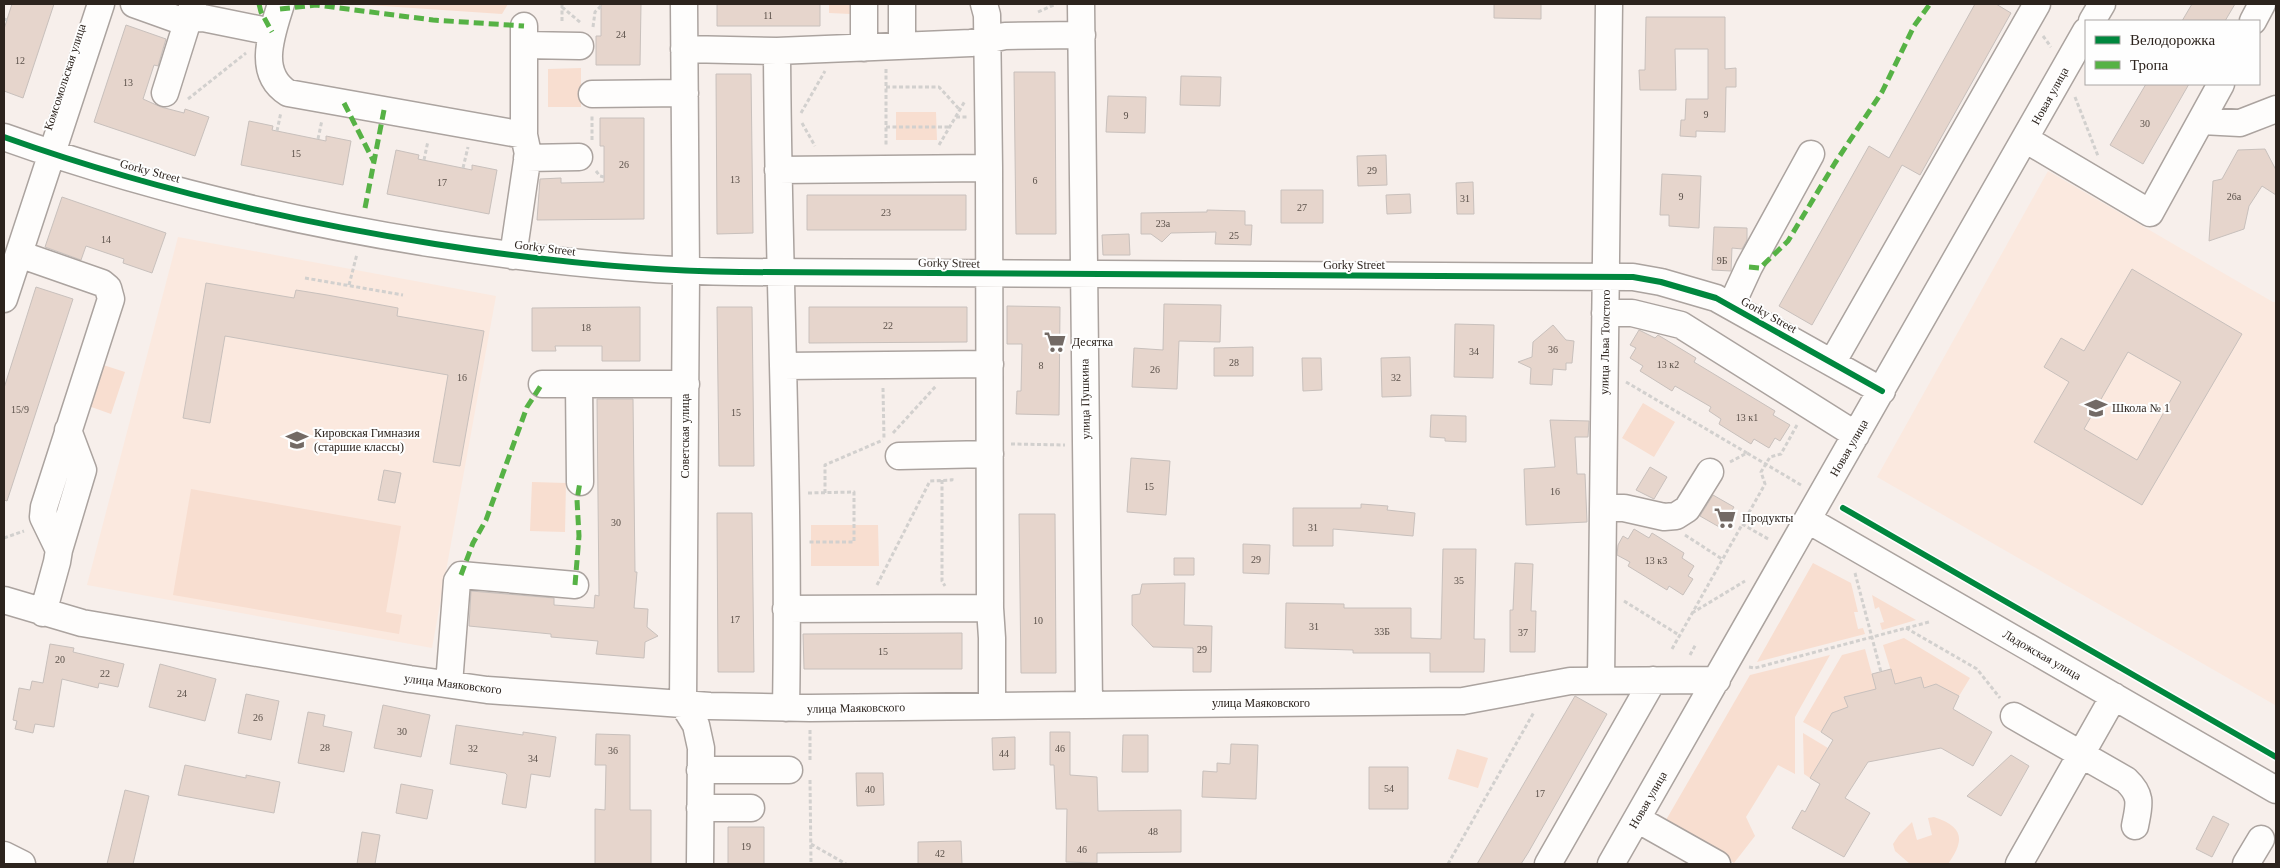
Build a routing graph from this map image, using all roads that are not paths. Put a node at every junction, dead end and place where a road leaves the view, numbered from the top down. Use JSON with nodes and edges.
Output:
{"nodes":[{"id":1,"x":101,"y":4,"type":"edge"},
{"id":2,"x":134,"y":4,"type":"edge"},
{"id":3,"x":281,"y":4,"type":"edge"},
{"id":4,"x":684,"y":4,"type":"edge"},
{"id":5,"x":864,"y":4,"type":"edge"},
{"id":6,"x":902,"y":4,"type":"edge"},
{"id":7,"x":984,"y":4,"type":"edge"},
{"id":8,"x":1081,"y":4,"type":"edge"},
{"id":9,"x":1609,"y":4,"type":"edge"},
{"id":10,"x":2036,"y":4,"type":"edge"},
{"id":11,"x":2102,"y":4,"type":"edge"},
{"id":12,"x":2262,"y":4,"type":"edge"},
{"id":13,"x":191,"y":11,"type":"edge"},
{"id":14,"x":2093,"y":20,"type":"edge"},
{"id":15,"x":2254,"y":20,"type":"edge"},
{"id":16,"x":272,"y":32,"type":"junction"},
{"id":17,"x":2085,"y":33,"type":"edge"},
{"id":18,"x":1082,"y":35,"type":"junction"},
{"id":19,"x":987,"y":40,"type":"junction"},
{"id":20,"x":580,"y":46,"type":"dead end"},
{"id":21,"x":884,"y":47,"type":"junction"},
{"id":22,"x":684,"y":48,"type":"junction"},
{"id":23,"x":777,"y":51,"type":"junction"},
{"id":24,"x":2220,"y":85,"type":"edge"},
{"id":25,"x":592,"y":94,"type":"dead end"},
{"id":26,"x":685,"y":94,"type":"junction"},
{"id":27,"x":176,"y":96,"type":"road end"},
{"id":28,"x":2276,"y":109,"type":"edge"},
{"id":29,"x":2202,"y":122,"type":"junction"},
{"id":30,"x":4,"y":137,"type":"edge"},
{"id":31,"x":2025,"y":139,"type":"junction"},
{"id":32,"x":526,"y":146,"type":"junction"},
{"id":33,"x":52,"y":154,"type":"junction"},
{"id":34,"x":1811,"y":154,"type":"dead end"},
{"id":35,"x":579,"y":157,"type":"dead end"},
{"id":36,"x":778,"y":158,"type":"junction"},
{"id":37,"x":989,"y":168,"type":"junction"},
{"id":38,"x":18,"y":254,"type":"junction"},
{"id":39,"x":513,"y":256,"type":"junction"},
{"id":40,"x":686,"y":272,"type":"junction"},
{"id":41,"x":779,"y":273,"type":"junction"},
{"id":42,"x":990,"y":274,"type":"junction"},
{"id":43,"x":1084,"y":276,"type":"junction"},
{"id":44,"x":1605,"y":277,"type":"junction"},
{"id":45,"x":4,"y":299,"type":"edge"},
{"id":46,"x":1731,"y":306,"type":"junction"},
{"id":47,"x":1605,"y":313,"type":"junction"},
{"id":48,"x":1832,"y":363,"type":"junction"},
{"id":49,"x":990,"y":364,"type":"junction"},
{"id":50,"x":783,"y":366,"type":"junction"},
{"id":51,"x":542,"y":384,"type":"dead end"},
{"id":52,"x":579,"y":384,"type":"junction"},
{"id":53,"x":686,"y":384,"type":"junction"},
{"id":54,"x":1882,"y":391,"type":"junction"},
{"id":55,"x":1856,"y":435,"type":"junction"},
{"id":56,"x":990,"y":454,"type":"junction"},
{"id":57,"x":899,"y":456,"type":"dead end"},
{"id":58,"x":1710,"y":472,"type":"road end"},
{"id":59,"x":580,"y":482,"type":"dead end"},
{"id":60,"x":1603,"y":508,"type":"junction"},
{"id":61,"x":1808,"y":520,"type":"junction"},
{"id":62,"x":576,"y":585,"type":"dead end"},
{"id":63,"x":4,"y":600,"type":"edge"},
{"id":64,"x":786,"y":608,"type":"junction"},
{"id":65,"x":990,"y":608,"type":"junction"},
{"id":66,"x":43,"y":613,"type":"junction"},
{"id":67,"x":1601,"y":680,"type":"junction"},
{"id":68,"x":1653,"y":680,"type":"junction"},
{"id":69,"x":1717,"y":680,"type":"junction"},
{"id":70,"x":449,"y":684,"type":"junction"},
{"id":71,"x":2114,"y":696,"type":"junction"},
{"id":72,"x":683,"y":704,"type":"junction"},
{"id":73,"x":1089,"y":704,"type":"junction"},
{"id":74,"x":992,"y":706,"type":"junction"},
{"id":75,"x":798,"y":708,"type":"junction"},
{"id":76,"x":2014,"y":716,"type":"road end"},
{"id":77,"x":2081,"y":754,"type":"junction"},
{"id":78,"x":700,"y":770,"type":"junction"},
{"id":79,"x":803,"y":771,"type":"road end"},
{"id":80,"x":2276,"y":790,"type":"edge"},
{"id":81,"x":700,"y":808,"type":"junction"},
{"id":82,"x":751,"y":808,"type":"dead end"},
{"id":83,"x":1637,"y":819,"type":"junction"},
{"id":84,"x":2135,"y":826,"type":"dead end"},
{"id":85,"x":2261,"y":838,"type":"dead end"},
{"id":86,"x":4,"y":855,"type":"edge"},
{"id":87,"x":22,"y":864,"type":"edge"},
{"id":88,"x":700,"y":864,"type":"edge"},
{"id":89,"x":1548,"y":864,"type":"edge"},
{"id":90,"x":1611,"y":864,"type":"edge"},
{"id":91,"x":1717,"y":864,"type":"edge"},
{"id":92,"x":2019,"y":864,"type":"edge"},
{"id":93,"x":2246,"y":864,"type":"edge"}],
"edges":[{"from":1,"to":33,"type":"street","name":"Комсомольская улица"},
{"from":2,"to":13,"type":"street"},
{"from":3,"to":16,"type":"street"},
{"from":4,"to":22,"type":"street","name":"Советская улица"},
{"from":5,"to":21,"type":"street"},
{"from":6,"to":21,"type":"street"},
{"from":7,"to":19,"type":"street"},
{"from":8,"to":18,"type":"street","name":"улица Пушкина"},
{"from":9,"to":44,"type":"street","name":"улица Льва Толстого"},
{"from":10,"to":48,"type":"street"},
{"from":11,"to":14,"type":"street"},
{"from":12,"to":15,"type":"street"},
{"from":13,"to":16,"type":"street"},
{"from":13,"to":27,"type":"street"},
{"from":16,"to":32,"type":"street"},
{"from":17,"to":31,"type":"street","name":"Новая улица"},
{"from":18,"to":19,"type":"street"},
{"from":18,"to":43,"type":"street","name":"улица Пушкина"},
{"from":19,"to":21,"type":"street"},
{"from":19,"to":37,"type":"street"},
{"from":20,"to":32,"type":"street"},
{"from":21,"to":23,"type":"street"},
{"from":22,"to":23,"type":"street"},
{"from":22,"to":26,"type":"street","name":"Советская улица"},
{"from":23,"to":36,"type":"street"},
{"from":24,"to":29,"type":"street"},
{"from":25,"to":26,"type":"street"},
{"from":26,"to":40,"type":"street","name":"Советская улица"},
{"from":28,"to":29,"type":"street"},
{"from":29,"to":31,"type":"street"},
{"from":30,"to":33,"type":"street","name":"Gorky Street"},
{"from":31,"to":54,"type":"street","name":"Новая улица"},
{"from":32,"to":35,"type":"street"},
{"from":32,"to":39,"type":"street"},
{"from":33,"to":38,"type":"street","name":"Комсомольская улица"},
{"from":33,"to":39,"type":"street","name":"Gorky Street"},
{"from":34,"to":46,"type":"street"},
{"from":36,"to":37,"type":"street"},
{"from":36,"to":41,"type":"street"},
{"from":37,"to":42,"type":"street"},
{"from":38,"to":45,"type":"street","name":"Комсомольская улица"},
{"from":38,"to":66,"type":"street"},
{"from":39,"to":40,"type":"street","name":"Gorky Street"},
{"from":40,"to":41,"type":"street","name":"Gorky Street"},
{"from":40,"to":53,"type":"street","name":"Советская улица"},
{"from":41,"to":42,"type":"street","name":"Gorky Street"},
{"from":41,"to":50,"type":"street"},
{"from":42,"to":43,"type":"street","name":"Gorky Street"},
{"from":42,"to":49,"type":"street"},
{"from":43,"to":44,"type":"street","name":"Gorky Street"},
{"from":43,"to":73,"type":"street","name":"улица Пушкина"},
{"from":44,"to":46,"type":"street","name":"Gorky Street"},
{"from":44,"to":47,"type":"street","name":"улица Льва Толстого"},
{"from":46,"to":48,"type":"street","name":"Gorky Street"},
{"from":47,"to":55,"type":"street"},
{"from":47,"to":60,"type":"street","name":"улица Льва Толстого"},
{"from":48,"to":54,"type":"street","name":"Gorky Street"},
{"from":49,"to":50,"type":"street"},
{"from":49,"to":56,"type":"street"},
{"from":50,"to":64,"type":"street"},
{"from":51,"to":52,"type":"street"},
{"from":52,"to":53,"type":"street"},
{"from":52,"to":59,"type":"street"},
{"from":53,"to":72,"type":"street","name":"Советская улица"},
{"from":54,"to":55,"type":"street","name":"Новая улица"},
{"from":55,"to":61,"type":"street","name":"Новая улица"},
{"from":56,"to":57,"type":"street"},
{"from":56,"to":65,"type":"street"},
{"from":58,"to":60,"type":"street"},
{"from":60,"to":67,"type":"street","name":"улица Льва Толстого"},
{"from":61,"to":69,"type":"street","name":"Новая улица"},
{"from":61,"to":71,"type":"street","name":"Ладожская улица"},
{"from":62,"to":70,"type":"street"},
{"from":63,"to":66,"type":"street","name":"улица Маяковского"},
{"from":64,"to":65,"type":"street"},
{"from":64,"to":75,"type":"street"},
{"from":65,"to":74,"type":"street"},
{"from":66,"to":70,"type":"street","name":"улица Маяковского"},
{"from":67,"to":68,"type":"street","name":"улица Маяковского"},
{"from":67,"to":73,"type":"street","name":"улица Маяковского"},
{"from":68,"to":69,"type":"street","name":"улица Маяковского"},
{"from":68,"to":89,"type":"street"},
{"from":69,"to":83,"type":"street","name":"Новая улица"},
{"from":70,"to":72,"type":"street","name":"улица Маяковского"},
{"from":71,"to":77,"type":"street"},
{"from":71,"to":80,"type":"street","name":"Ладожская улица"},
{"from":72,"to":75,"type":"street","name":"улица Маяковского"},
{"from":72,"to":78,"type":"street"},
{"from":73,"to":74,"type":"street","name":"улица Маяковского"},
{"from":74,"to":75,"type":"street","name":"улица Маяковского"},
{"from":76,"to":77,"type":"street"},
{"from":77,"to":84,"type":"street"},
{"from":77,"to":92,"type":"street"},
{"from":78,"to":79,"type":"street"},
{"from":78,"to":81,"type":"street"},
{"from":81,"to":82,"type":"street"},
{"from":81,"to":88,"type":"street"},
{"from":83,"to":90,"type":"street","name":"Новая улица"},
{"from":83,"to":91,"type":"street"},
{"from":85,"to":93,"type":"street"},
{"from":86,"to":87,"type":"street"}]}
